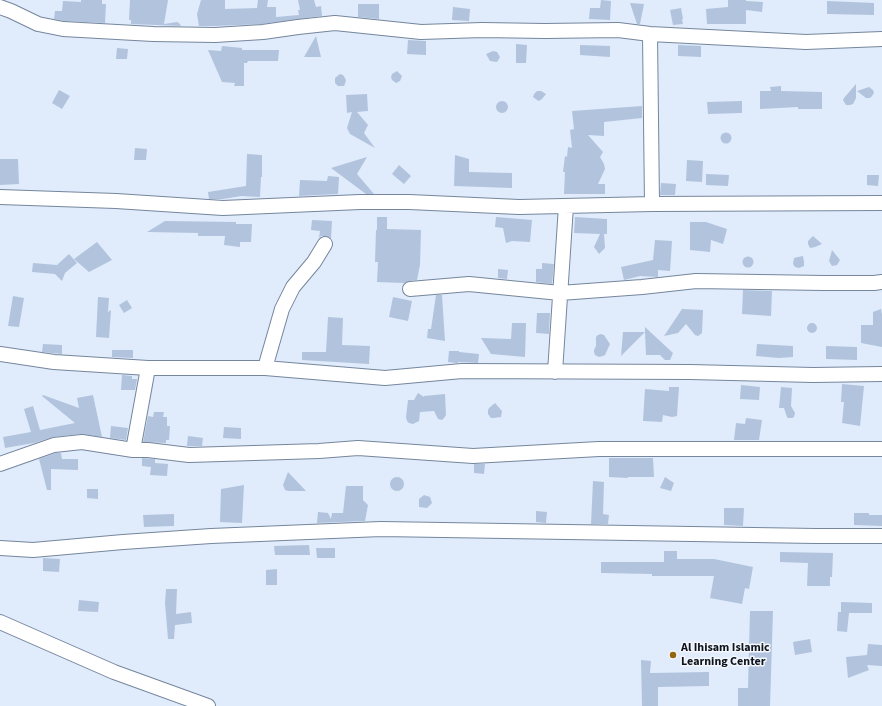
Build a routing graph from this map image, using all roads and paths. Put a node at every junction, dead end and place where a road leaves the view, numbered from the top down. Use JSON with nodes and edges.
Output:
{"nodes":[{"id":1,"x":0,"y":7,"type":"edge"},
{"id":2,"x":650,"y":34,"type":"junction"},
{"id":3,"x":882,"y":39,"type":"edge"},
{"id":4,"x":0,"y":197,"type":"edge"},
{"id":5,"x":882,"y":203,"type":"edge"},
{"id":6,"x":652,"y":204,"type":"junction"},
{"id":7,"x":566,"y":206,"type":"junction"},
{"id":8,"x":325,"y":244,"type":"dead end"},
{"id":9,"x":882,"y":282,"type":"edge"},
{"id":10,"x":410,"y":289,"type":"dead end"},
{"id":11,"x":560,"y":293,"type":"junction"},
{"id":12,"x":0,"y":354,"type":"edge"},
{"id":13,"x":148,"y":368,"type":"junction"},
{"id":14,"x":264,"y":368,"type":"junction"},
{"id":15,"x":555,"y":372,"type":"junction"},
{"id":16,"x":882,"y":374,"type":"edge"},
{"id":17,"x":882,"y":449,"type":"edge"},
{"id":18,"x":133,"y":450,"type":"junction"},
{"id":19,"x":0,"y":464,"type":"edge"},
{"id":20,"x":882,"y":536,"type":"edge"},
{"id":21,"x":0,"y":548,"type":"edge"},
{"id":22,"x":0,"y":622,"type":"edge"},
{"id":23,"x":208,"y":706,"type":"edge"}],
"edges":[{"from":1,"to":2,"type":"street"},
{"from":2,"to":3,"type":"street"},
{"from":2,"to":6,"type":"street"},
{"from":4,"to":7,"type":"street"},
{"from":5,"to":6,"type":"street"},
{"from":6,"to":7,"type":"street"},
{"from":7,"to":11,"type":"street"},
{"from":8,"to":14,"type":"street"},
{"from":9,"to":11,"type":"street"},
{"from":10,"to":11,"type":"street"},
{"from":11,"to":15,"type":"street"},
{"from":12,"to":13,"type":"street"},
{"from":13,"to":14,"type":"street"},
{"from":13,"to":18,"type":"street"},
{"from":14,"to":15,"type":"street"},
{"from":15,"to":16,"type":"street"},
{"from":17,"to":18,"type":"street"},
{"from":18,"to":19,"type":"street"},
{"from":20,"to":21,"type":"street"},
{"from":22,"to":23,"type":"street"}]}
